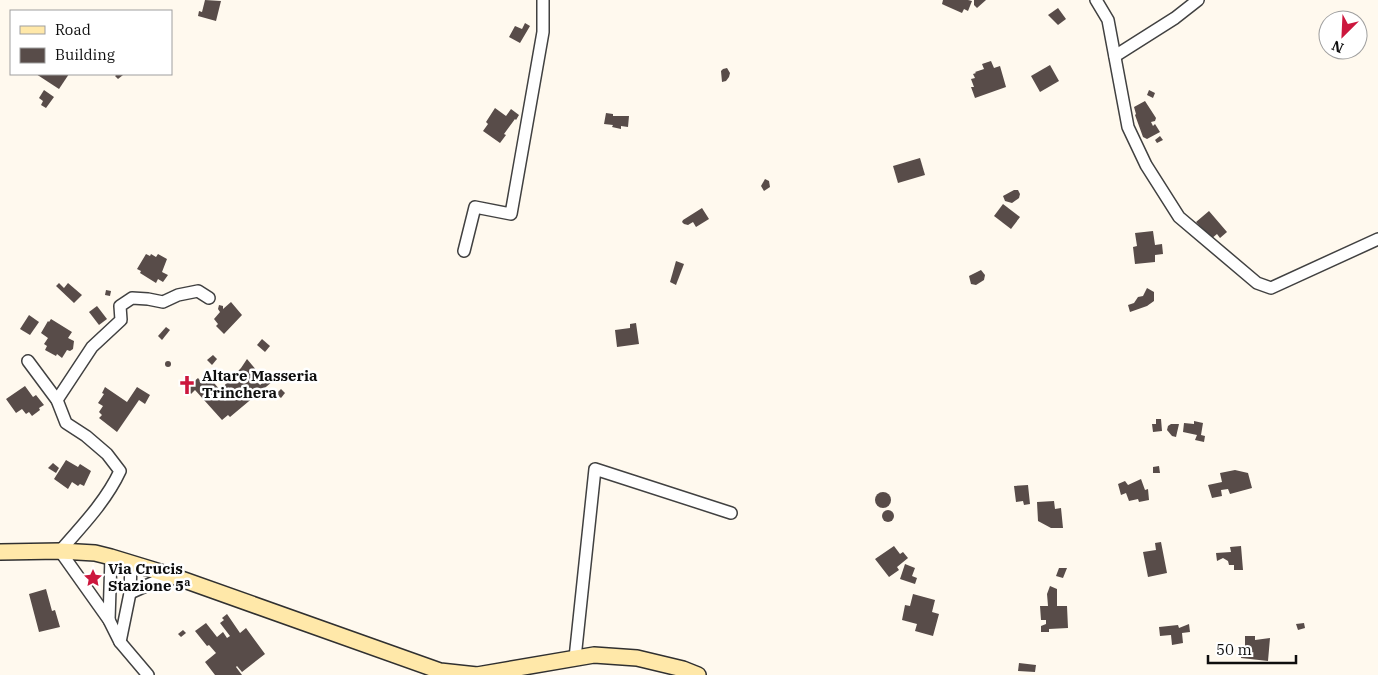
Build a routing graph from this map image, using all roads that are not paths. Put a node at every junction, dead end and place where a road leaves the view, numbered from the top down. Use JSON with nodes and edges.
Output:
{"nodes":[{"id":1,"x":543,"y":0,"type":"edge"},
{"id":2,"x":1096,"y":0,"type":"edge"},
{"id":3,"x":1198,"y":0,"type":"edge"},
{"id":4,"x":1115,"y":56,"type":"junction"},
{"id":5,"x":1378,"y":239,"type":"edge"},
{"id":6,"x":464,"y":251,"type":"dead end"},
{"id":7,"x":209,"y":298,"type":"dead end"},
{"id":8,"x":28,"y":361,"type":"dead end"},
{"id":9,"x":57,"y":400,"type":"junction"},
{"id":10,"x":731,"y":513,"type":"dead end"},
{"id":11,"x":60,"y":550,"type":"junction"},
{"id":12,"x":0,"y":552,"type":"edge"},
{"id":13,"x":111,"y":557,"type":"junction"},
{"id":14,"x":131,"y":563,"type":"junction"},
{"id":15,"x":170,"y":575,"type":"junction"},
{"id":16,"x":130,"y":593,"type":"junction"},
{"id":17,"x":109,"y":620,"type":"junction"},
{"id":18,"x":120,"y":642,"type":"junction"},
{"id":19,"x":575,"y":658,"type":"junction"},
{"id":20,"x":148,"y":675,"type":"edge"},
{"id":21,"x":698,"y":675,"type":"edge"}],
"edges":[{"from":1,"to":6,"type":"street"},
{"from":2,"to":4,"type":"street"},
{"from":3,"to":4,"type":"street"},
{"from":4,"to":5,"type":"street"},
{"from":7,"to":9,"type":"street"},
{"from":8,"to":9,"type":"street"},
{"from":9,"to":11,"type":"street"},
{"from":10,"to":19,"type":"street"},
{"from":11,"to":12,"type":"main road"},
{"from":11,"to":13,"type":"main road"},
{"from":11,"to":17,"type":"street"},
{"from":13,"to":14,"type":"main road"},
{"from":13,"to":17,"type":"street"},
{"from":14,"to":15,"type":"main road"},
{"from":14,"to":16,"type":"street"},
{"from":15,"to":16,"type":"street"},
{"from":15,"to":19,"type":"main road"},
{"from":16,"to":18,"type":"street"},
{"from":17,"to":18,"type":"street"},
{"from":18,"to":20,"type":"street"},
{"from":19,"to":21,"type":"main road"}]}
